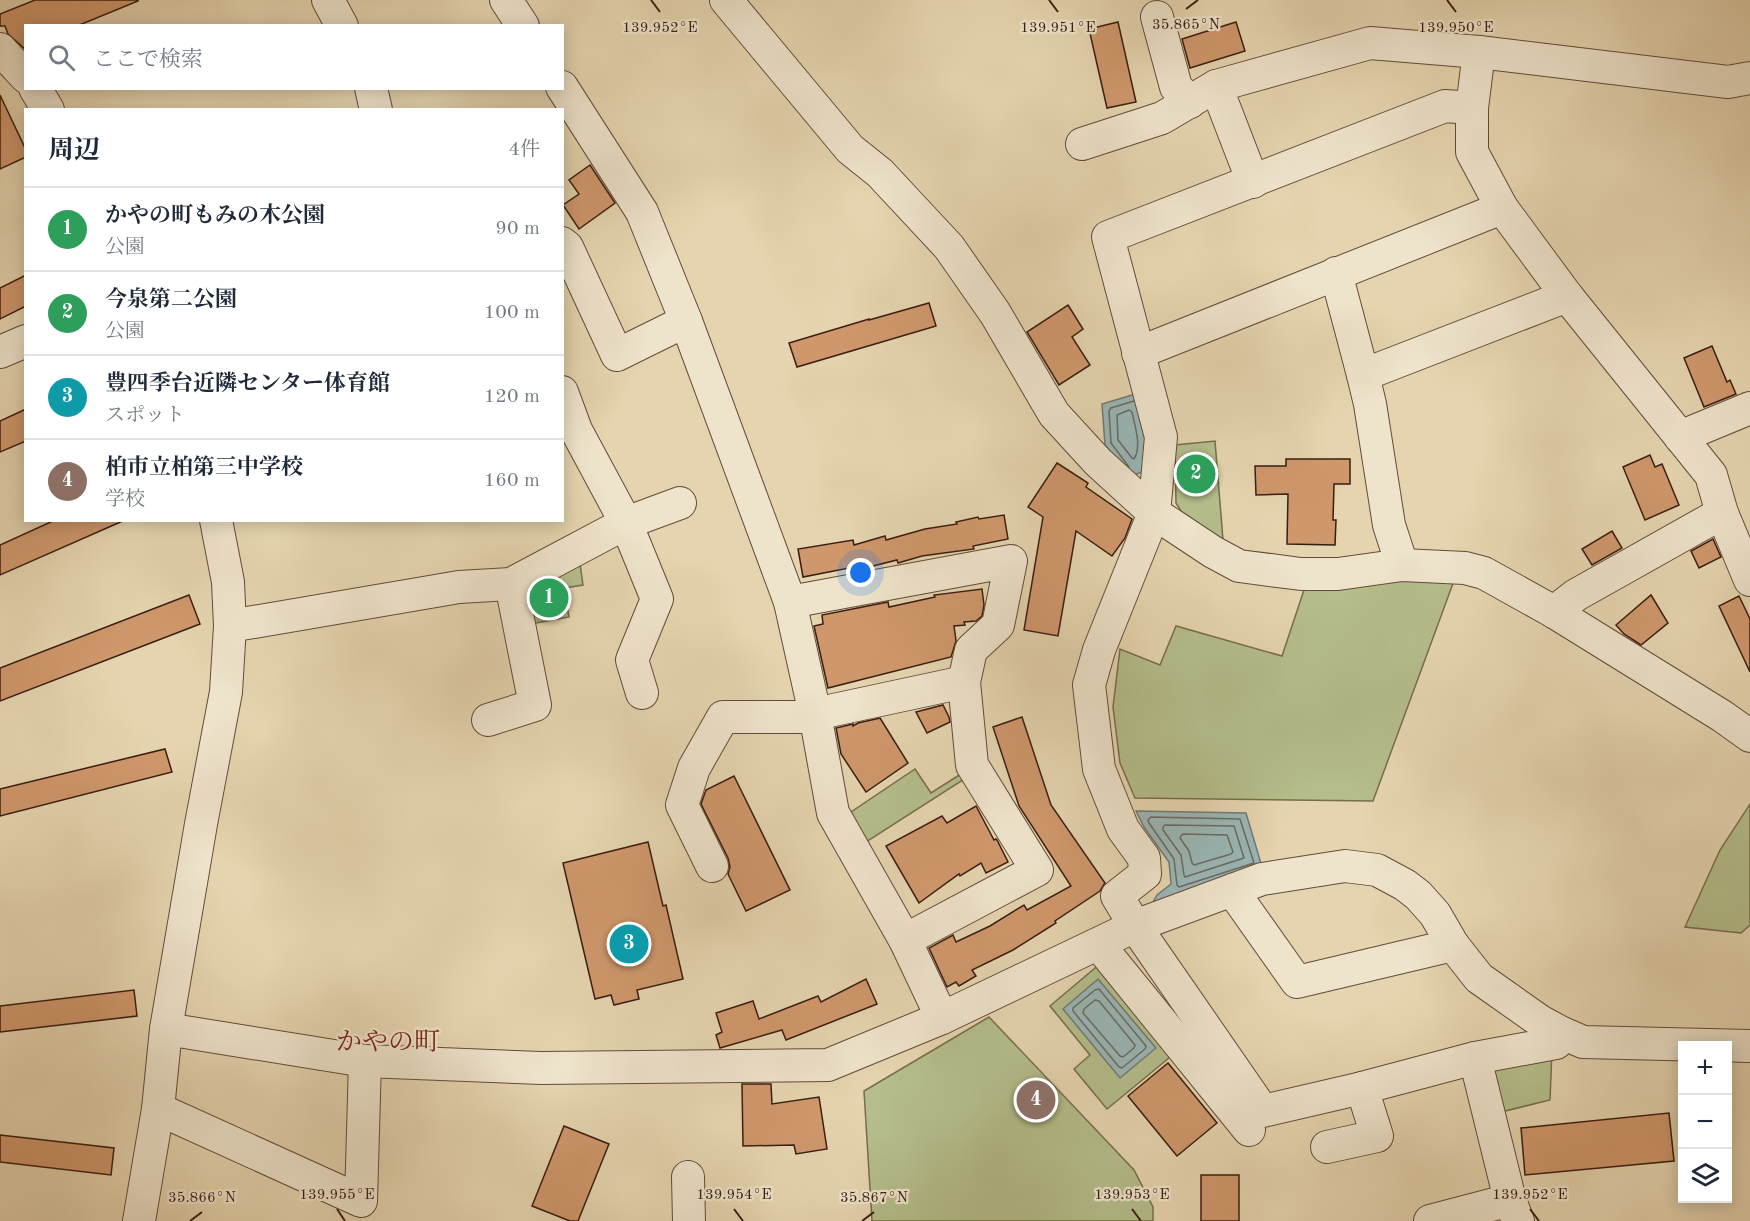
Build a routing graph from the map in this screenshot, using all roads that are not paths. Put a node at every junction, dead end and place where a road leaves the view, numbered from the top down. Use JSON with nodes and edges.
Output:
{"nodes":[{"id":1,"x":328,"y":0,"type":"edge"},
{"id":2,"x":726,"y":0,"type":"edge"},
{"id":3,"x":1157,"y":17,"type":"dead end"},
{"id":4,"x":341,"y":24,"type":"edge"},
{"id":5,"x":0,"y":49,"type":"edge"},
{"id":6,"x":1479,"y":52,"type":"junction"},
{"id":7,"x":24,"y":75,"type":"edge"},
{"id":8,"x":1750,"y":78,"type":"edge"},
{"id":9,"x":36,"y":90,"type":"edge"},
{"id":10,"x":371,"y":90,"type":"edge"},
{"id":11,"x":564,"y":90,"type":"edge"},
{"id":12,"x":1203,"y":94,"type":"junction"},
{"id":13,"x":47,"y":108,"type":"edge"},
{"id":14,"x":376,"y":108,"type":"edge"},
{"id":15,"x":1472,"y":108,"type":"junction"},
{"id":16,"x":1082,"y":144,"type":"dead end"},
{"id":17,"x":1253,"y":182,"type":"junction"},
{"id":18,"x":1502,"y":208,"type":"junction"},
{"id":19,"x":564,"y":245,"type":"edge"},
{"id":20,"x":1336,"y":273,"type":"junction"},
{"id":21,"x":1567,"y":296,"type":"junction"},
{"id":22,"x":686,"y":321,"type":"junction"},
{"id":23,"x":24,"y":342,"type":"edge"},
{"id":24,"x":0,"y":352,"type":"edge"},
{"id":25,"x":1138,"y":352,"type":"junction"},
{"id":26,"x":1363,"y":375,"type":"junction"},
{"id":27,"x":564,"y":397,"type":"edge"},
{"id":28,"x":1750,"y":408,"type":"edge"},
{"id":29,"x":1680,"y":437,"type":"junction"},
{"id":30,"x":680,"y":503,"type":"dead end"},
{"id":31,"x":1154,"y":513,"type":"junction"},
{"id":32,"x":1722,"y":513,"type":"junction"},
{"id":33,"x":216,"y":522,"type":"edge"},
{"id":34,"x":626,"y":523,"type":"junction"},
{"id":35,"x":1402,"y":565,"type":"junction"},
{"id":36,"x":1750,"y":580,"type":"edge"},
{"id":37,"x":512,"y":584,"type":"junction"},
{"id":38,"x":790,"y":602,"type":"junction"},
{"id":39,"x":1554,"y":612,"type":"junction"},
{"id":40,"x":230,"y":626,"type":"junction"},
{"id":41,"x":964,"y":682,"type":"junction"},
{"id":42,"x":642,"y":693,"type":"dead end"},
{"id":43,"x":815,"y":714,"type":"junction"},
{"id":44,"x":488,"y":720,"type":"dead end"},
{"id":45,"x":1750,"y":736,"type":"edge"},
{"id":46,"x":712,"y":866,"type":"dead end"},
{"id":47,"x":1232,"y":890,"type":"junction"},
{"id":48,"x":1135,"y":926,"type":"junction"},
{"id":49,"x":905,"y":940,"type":"junction"},
{"id":50,"x":1103,"y":942,"type":"junction"},
{"id":51,"x":1453,"y":945,"type":"junction"},
{"id":52,"x":942,"y":1018,"type":"junction"},
{"id":53,"x":166,"y":1029,"type":"junction"},
{"id":54,"x":1562,"y":1033,"type":"junction"},
{"id":55,"x":1750,"y":1046,"type":"edge"},
{"id":56,"x":1475,"y":1058,"type":"junction"},
{"id":57,"x":365,"y":1061,"type":"junction"},
{"id":58,"x":1362,"y":1088,"type":"junction"},
{"id":59,"x":158,"y":1109,"type":"junction"},
{"id":60,"x":1249,"y":1130,"type":"dead end"},
{"id":61,"x":1327,"y":1148,"type":"dead end"},
{"id":62,"x":687,"y":1177,"type":"dead end"},
{"id":63,"x":1514,"y":1210,"type":"edge"},
{"id":64,"x":139,"y":1221,"type":"edge"},
{"id":65,"x":689,"y":1221,"type":"edge"},
{"id":66,"x":1430,"y":1221,"type":"edge"}],
"edges":[{"from":1,"to":4,"type":"street"},
{"from":2,"to":31,"type":"street"},
{"from":3,"to":12,"type":"street"},
{"from":5,"to":7,"type":"street"},
{"from":6,"to":8,"type":"street"},
{"from":6,"to":12,"type":"street"},
{"from":6,"to":15,"type":"street"},
{"from":9,"to":13,"type":"street"},
{"from":10,"to":14,"type":"street"},
{"from":11,"to":22,"type":"street"},
{"from":12,"to":16,"type":"street"},
{"from":12,"to":17,"type":"street"},
{"from":15,"to":17,"type":"street"},
{"from":15,"to":18,"type":"street"},
{"from":17,"to":25,"type":"street"},
{"from":18,"to":20,"type":"street"},
{"from":18,"to":21,"type":"street"},
{"from":19,"to":22,"type":"street"},
{"from":20,"to":25,"type":"street"},
{"from":20,"to":26,"type":"street"},
{"from":21,"to":26,"type":"street"},
{"from":21,"to":29,"type":"street"},
{"from":22,"to":38,"type":"street"},
{"from":23,"to":24,"type":"street"},
{"from":25,"to":31,"type":"street"},
{"from":26,"to":35,"type":"street"},
{"from":27,"to":34,"type":"street"},
{"from":28,"to":29,"type":"street"},
{"from":29,"to":32,"type":"street"},
{"from":30,"to":34,"type":"street"},
{"from":31,"to":35,"type":"street"},
{"from":31,"to":48,"type":"street"},
{"from":32,"to":36,"type":"street"},
{"from":32,"to":39,"type":"street"},
{"from":33,"to":40,"type":"street"},
{"from":34,"to":37,"type":"street"},
{"from":34,"to":42,"type":"street"},
{"from":35,"to":39,"type":"street"},
{"from":37,"to":40,"type":"street"},
{"from":37,"to":44,"type":"street"},
{"from":38,"to":41,"type":"street"},
{"from":38,"to":43,"type":"street"},
{"from":39,"to":45,"type":"street"},
{"from":40,"to":53,"type":"street"},
{"from":41,"to":43,"type":"street"},
{"from":41,"to":49,"type":"street"},
{"from":43,"to":46,"type":"street"},
{"from":43,"to":49,"type":"street"},
{"from":47,"to":48,"type":"street"},
{"from":47,"to":51,"type":"street"},
{"from":47,"to":51,"type":"street"},
{"from":48,"to":50,"type":"street"},
{"from":48,"to":58,"type":"street"},
{"from":49,"to":52,"type":"street"},
{"from":50,"to":52,"type":"street"},
{"from":50,"to":60,"type":"street"},
{"from":51,"to":54,"type":"street"},
{"from":52,"to":57,"type":"street"},
{"from":53,"to":57,"type":"street"},
{"from":53,"to":59,"type":"street"},
{"from":54,"to":55,"type":"street"},
{"from":54,"to":56,"type":"street"},
{"from":56,"to":58,"type":"street"},
{"from":56,"to":63,"type":"street"},
{"from":57,"to":59,"type":"street"},
{"from":58,"to":61,"type":"street"},
{"from":59,"to":64,"type":"street"},
{"from":62,"to":65,"type":"street"},
{"from":63,"to":66,"type":"street"}]}
